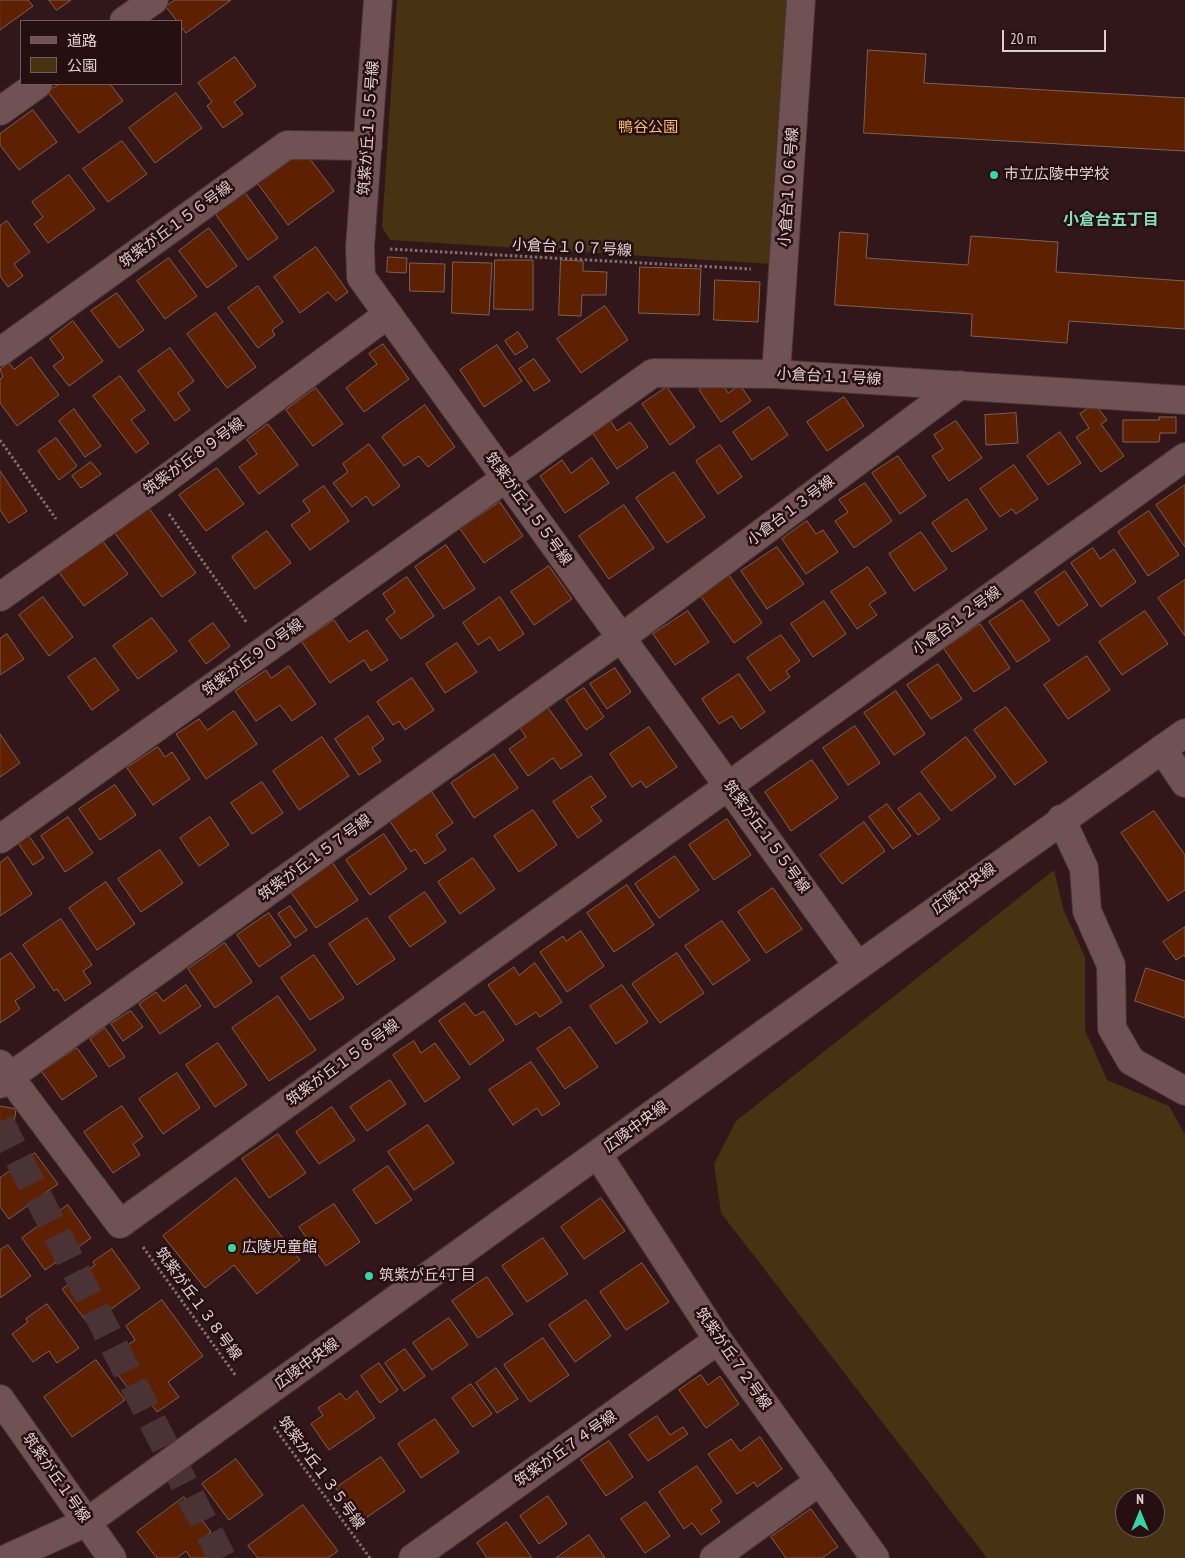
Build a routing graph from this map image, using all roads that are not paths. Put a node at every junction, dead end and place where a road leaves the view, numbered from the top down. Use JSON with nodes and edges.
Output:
{"nodes":[{"id":1,"x":154,"y":0,"type":"edge"},
{"id":2,"x":378,"y":0,"type":"edge"},
{"id":3,"x":801,"y":0,"type":"edge"},
{"id":4,"x":125,"y":20,"type":"edge"},
{"id":5,"x":37,"y":85,"type":"edge"},
{"id":6,"x":0,"y":111,"type":"edge"},
{"id":7,"x":368,"y":146,"type":"junction"},
{"id":8,"x":387,"y":315,"type":"junction"},
{"id":9,"x":0,"y":352,"type":"edge"},
{"id":10,"x":776,"y":374,"type":"junction"},
{"id":11,"x":960,"y":385,"type":"junction"},
{"id":12,"x":1185,"y":400,"type":"edge"},
{"id":13,"x":1185,"y":457,"type":"edge"},
{"id":14,"x":505,"y":477,"type":"junction"},
{"id":15,"x":0,"y":597,"type":"edge"},
{"id":16,"x":621,"y":638,"type":"junction"},
{"id":17,"x":1185,"y":733,"type":"edge"},
{"id":18,"x":1162,"y":750,"type":"junction"},
{"id":19,"x":1185,"y":783,"type":"edge"},
{"id":20,"x":729,"y":785,"type":"junction"},
{"id":21,"x":1061,"y":819,"type":"junction"},
{"id":22,"x":0,"y":839,"type":"edge"},
{"id":23,"x":858,"y":966,"type":"junction"},
{"id":24,"x":3,"y":1075,"type":"edge"},
{"id":25,"x":1185,"y":1090,"type":"edge"},
{"id":26,"x":598,"y":1155,"type":"junction"},
{"id":27,"x":718,"y":1340,"type":"junction"},
{"id":28,"x":0,"y":1399,"type":"edge"},
{"id":29,"x":820,"y":1481,"type":"junction"},
{"id":30,"x":87,"y":1522,"type":"junction"},
{"id":31,"x":8,"y":1558,"type":"edge"},
{"id":32,"x":52,"y":1558,"type":"edge"},
{"id":33,"x":112,"y":1558,"type":"edge"},
{"id":34,"x":413,"y":1558,"type":"edge"},
{"id":35,"x":714,"y":1558,"type":"edge"},
{"id":36,"x":875,"y":1558,"type":"edge"}],
"edges":[{"from":1,"to":4,"type":"street"},
{"from":2,"to":7,"type":"street","name":"筑紫が丘１５５号線"},
{"from":3,"to":10,"type":"street","name":"小倉台１０６号線"},
{"from":5,"to":6,"type":"street"},
{"from":7,"to":8,"type":"street","name":"筑紫が丘１５５号線"},
{"from":7,"to":9,"type":"street","name":"筑紫が丘１５６号線"},
{"from":8,"to":14,"type":"street","name":"筑紫が丘１５５号線"},
{"from":8,"to":15,"type":"street","name":"筑紫が丘８９号線"},
{"from":10,"to":11,"type":"street","name":"小倉台１１号線"},
{"from":10,"to":14,"type":"street","name":"小倉台１１号線"},
{"from":11,"to":12,"type":"street","name":"小倉台１１号線"},
{"from":11,"to":16,"type":"street","name":"小倉台１３号線"},
{"from":13,"to":20,"type":"street","name":"小倉台１２号線"},
{"from":14,"to":16,"type":"street","name":"筑紫が丘１５５号線"},
{"from":14,"to":22,"type":"street","name":"筑紫が丘９０号線"},
{"from":16,"to":20,"type":"street","name":"筑紫が丘１５５号線"},
{"from":16,"to":24,"type":"street","name":"筑紫が丘１５７号線"},
{"from":17,"to":18,"type":"street","name":"広陵中央線"},
{"from":18,"to":19,"type":"street"},
{"from":18,"to":21,"type":"street","name":"広陵中央線"},
{"from":20,"to":23,"type":"street","name":"筑紫が丘１５５号線"},
{"from":20,"to":24,"type":"street","name":"筑紫が丘１５８号線"},
{"from":21,"to":23,"type":"street","name":"広陵中央線"},
{"from":21,"to":25,"type":"street"},
{"from":23,"to":26,"type":"street","name":"広陵中央線"},
{"from":26,"to":27,"type":"street","name":"筑紫が丘７２号線"},
{"from":26,"to":30,"type":"street","name":"広陵中央線"},
{"from":27,"to":29,"type":"street","name":"筑紫が丘７２号線"},
{"from":27,"to":34,"type":"street","name":"筑紫が丘７４号線"},
{"from":28,"to":30,"type":"street","name":"筑紫が丘１号線"},
{"from":29,"to":35,"type":"street"},
{"from":29,"to":36,"type":"street","name":"筑紫が丘７２号線"},
{"from":30,"to":31,"type":"street","name":"広陵中央線"},
{"from":30,"to":32,"type":"street","name":"広陵中央線"},
{"from":30,"to":33,"type":"street","name":"筑紫が丘１号線"}]}
